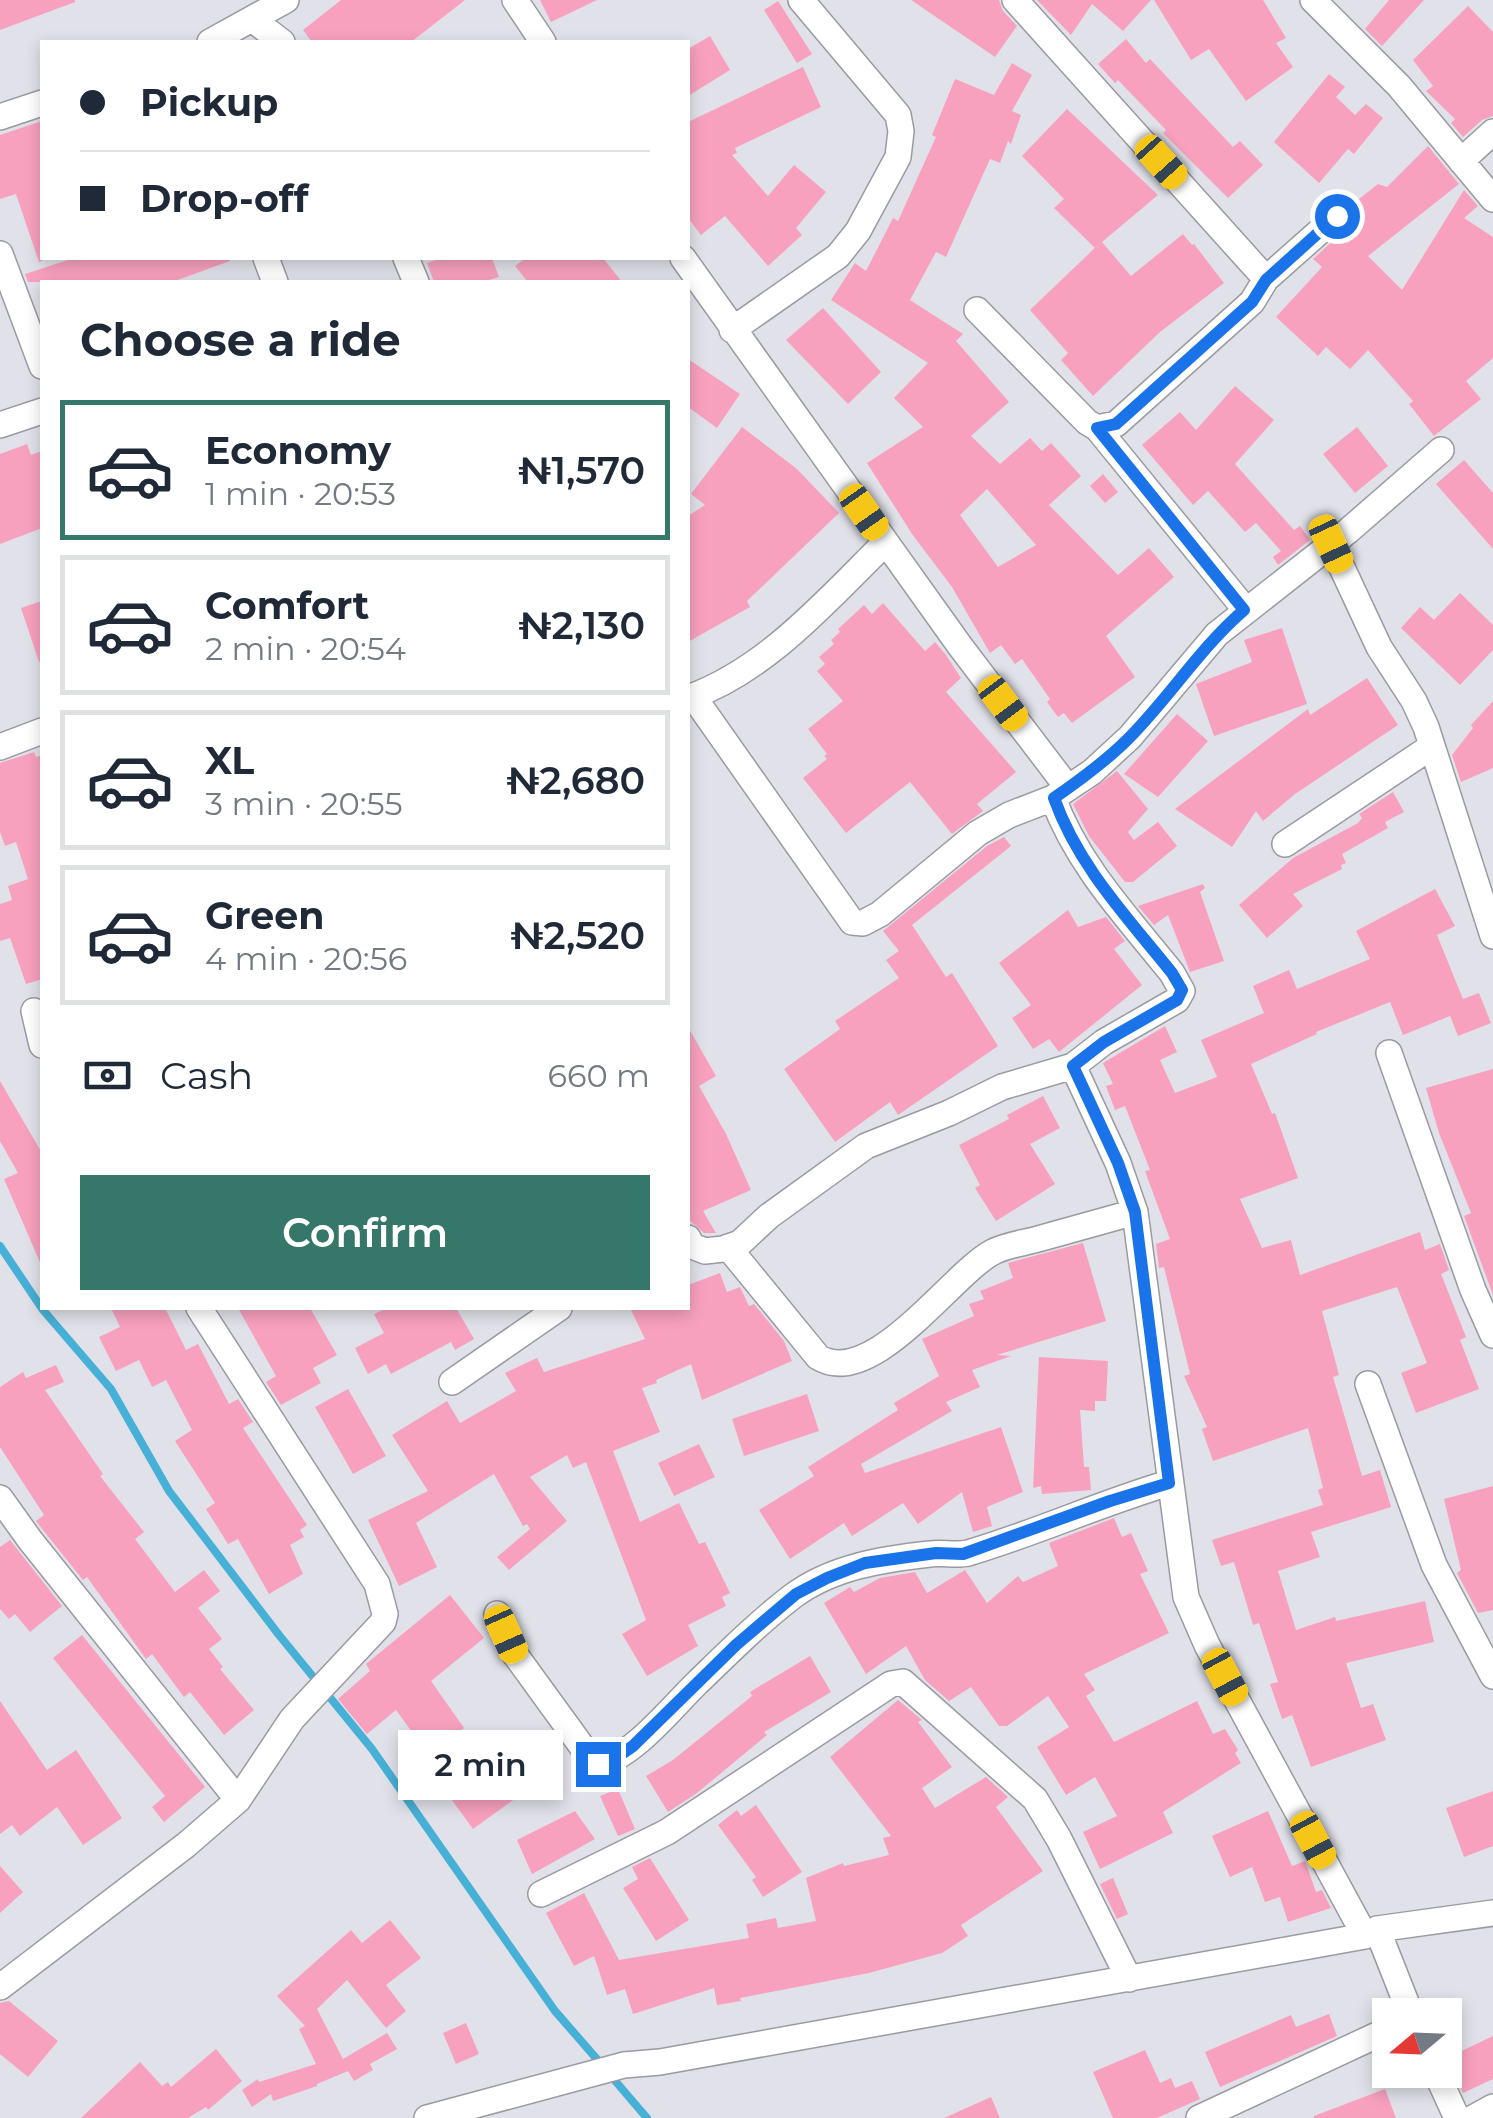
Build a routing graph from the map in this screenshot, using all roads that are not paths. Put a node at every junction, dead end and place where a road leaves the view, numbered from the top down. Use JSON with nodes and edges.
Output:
{"nodes":[{"id":1,"x":286,"y":0,"type":"edge"},
{"id":2,"x":515,"y":0,"type":"edge"},
{"id":3,"x":800,"y":0,"type":"edge"},
{"id":4,"x":1016,"y":0,"type":"edge"},
{"id":5,"x":1313,"y":0,"type":"edge"},
{"id":6,"x":252,"y":18,"type":"junction"},
{"id":7,"x":214,"y":40,"type":"edge"},
{"id":8,"x":280,"y":40,"type":"edge"},
{"id":9,"x":542,"y":40,"type":"edge"},
{"id":10,"x":40,"y":104,"type":"edge"},
{"id":11,"x":0,"y":117,"type":"edge"},
{"id":12,"x":1493,"y":132,"type":"edge"},
{"id":13,"x":1461,"y":161,"type":"junction"},
{"id":14,"x":1493,"y":199,"type":"edge"},
{"id":15,"x":1337,"y":216,"type":"dead end"},
{"id":16,"x":0,"y":254,"type":"edge"},
{"id":17,"x":683,"y":260,"type":"edge"},
{"id":18,"x":1266,"y":280,"type":"junction"},
{"id":19,"x":977,"y":310,"type":"dead end"},
{"id":20,"x":732,"y":330,"type":"junction"},
{"id":21,"x":40,"y":361,"type":"edge"},
{"id":22,"x":40,"y":412,"type":"edge"},
{"id":23,"x":0,"y":425,"type":"edge"},
{"id":24,"x":1097,"y":428,"type":"junction"},
{"id":25,"x":1441,"y":450,"type":"dead end"},
{"id":26,"x":885,"y":543,"type":"junction"},
{"id":27,"x":1331,"y":544,"type":"junction"},
{"id":28,"x":1244,"y":610,"type":"junction"},
{"id":29,"x":690,"y":697,"type":"edge"},
{"id":30,"x":40,"y":732,"type":"edge"},
{"id":31,"x":0,"y":747,"type":"edge"},
{"id":32,"x":1431,"y":747,"type":"junction"},
{"id":33,"x":1061,"y":793,"type":"junction"},
{"id":34,"x":1285,"y":844,"type":"dead end"},
{"id":35,"x":1493,"y":936,"type":"edge"},
{"id":36,"x":34,"y":1011,"type":"dead end"},
{"id":37,"x":40,"y":1036,"type":"edge"},
{"id":38,"x":1389,"y":1053,"type":"dead end"},
{"id":39,"x":1073,"y":1066,"type":"junction"},
{"id":40,"x":1135,"y":1212,"type":"junction"},
{"id":41,"x":690,"y":1242,"type":"edge"},
{"id":42,"x":728,"y":1247,"type":"junction"},
{"id":43,"x":200,"y":1310,"type":"edge"},
{"id":44,"x":556,"y":1310,"type":"edge"},
{"id":45,"x":1493,"y":1335,"type":"edge"},
{"id":46,"x":452,"y":1382,"type":"dead end"},
{"id":47,"x":1368,"y":1384,"type":"dead end"},
{"id":48,"x":1169,"y":1483,"type":"junction"},
{"id":49,"x":0,"y":1498,"type":"edge"},
{"id":50,"x":497,"y":1614,"type":"dead end"},
{"id":51,"x":1493,"y":1676,"type":"edge"},
{"id":52,"x":238,"y":1800,"type":"junction"},
{"id":53,"x":541,"y":1894,"type":"dead end"},
{"id":54,"x":1493,"y":1913,"type":"edge"},
{"id":55,"x":1371,"y":1932,"type":"junction"},
{"id":56,"x":5,"y":1974,"type":"edge"},
{"id":57,"x":1130,"y":1979,"type":"junction"},
{"id":58,"x":1403,"y":1998,"type":"edge"},
{"id":59,"x":1372,"y":2037,"type":"edge"},
{"id":60,"x":1444,"y":2088,"type":"edge"},
{"id":61,"x":1493,"y":2107,"type":"edge"},
{"id":62,"x":427,"y":2118,"type":"edge"},
{"id":63,"x":1199,"y":2118,"type":"edge"},
{"id":64,"x":1458,"y":2118,"type":"edge"},
{"id":65,"x":1473,"y":2118,"type":"edge"}],
"edges":[{"from":1,"to":6,"type":"street"},
{"from":2,"to":9,"type":"street"},
{"from":3,"to":20,"type":"street"},
{"from":4,"to":18,"type":"street"},
{"from":5,"to":13,"type":"street"},
{"from":6,"to":7,"type":"street"},
{"from":6,"to":8,"type":"street"},
{"from":10,"to":11,"type":"street"},
{"from":12,"to":13,"type":"street"},
{"from":13,"to":14,"type":"street"},
{"from":15,"to":18,"type":"street"},
{"from":16,"to":21,"type":"street"},
{"from":17,"to":20,"type":"street"},
{"from":18,"to":24,"type":"street"},
{"from":19,"to":24,"type":"street"},
{"from":20,"to":26,"type":"street"},
{"from":22,"to":23,"type":"street"},
{"from":24,"to":28,"type":"street"},
{"from":25,"to":27,"type":"street"},
{"from":26,"to":29,"type":"street"},
{"from":26,"to":33,"type":"street"},
{"from":27,"to":28,"type":"street"},
{"from":27,"to":32,"type":"street"},
{"from":28,"to":33,"type":"street"},
{"from":29,"to":33,"type":"street"},
{"from":30,"to":31,"type":"street"},
{"from":32,"to":34,"type":"street"},
{"from":32,"to":35,"type":"street"},
{"from":33,"to":39,"type":"street"},
{"from":36,"to":37,"type":"street"},
{"from":38,"to":45,"type":"street"},
{"from":39,"to":40,"type":"street"},
{"from":39,"to":42,"type":"street"},
{"from":40,"to":42,"type":"street"},
{"from":40,"to":48,"type":"street"},
{"from":41,"to":42,"type":"street"},
{"from":43,"to":52,"type":"street"},
{"from":44,"to":46,"type":"street"},
{"from":47,"to":51,"type":"street"},
{"from":48,"to":50,"type":"street"},
{"from":48,"to":55,"type":"street"},
{"from":49,"to":52,"type":"street"},
{"from":52,"to":56,"type":"street"},
{"from":53,"to":57,"type":"street"},
{"from":54,"to":55,"type":"street"},
{"from":55,"to":57,"type":"street"},
{"from":55,"to":58,"type":"street"},
{"from":57,"to":62,"type":"street"},
{"from":59,"to":63,"type":"street"},
{"from":60,"to":64,"type":"street"},
{"from":61,"to":65,"type":"street"}]}
